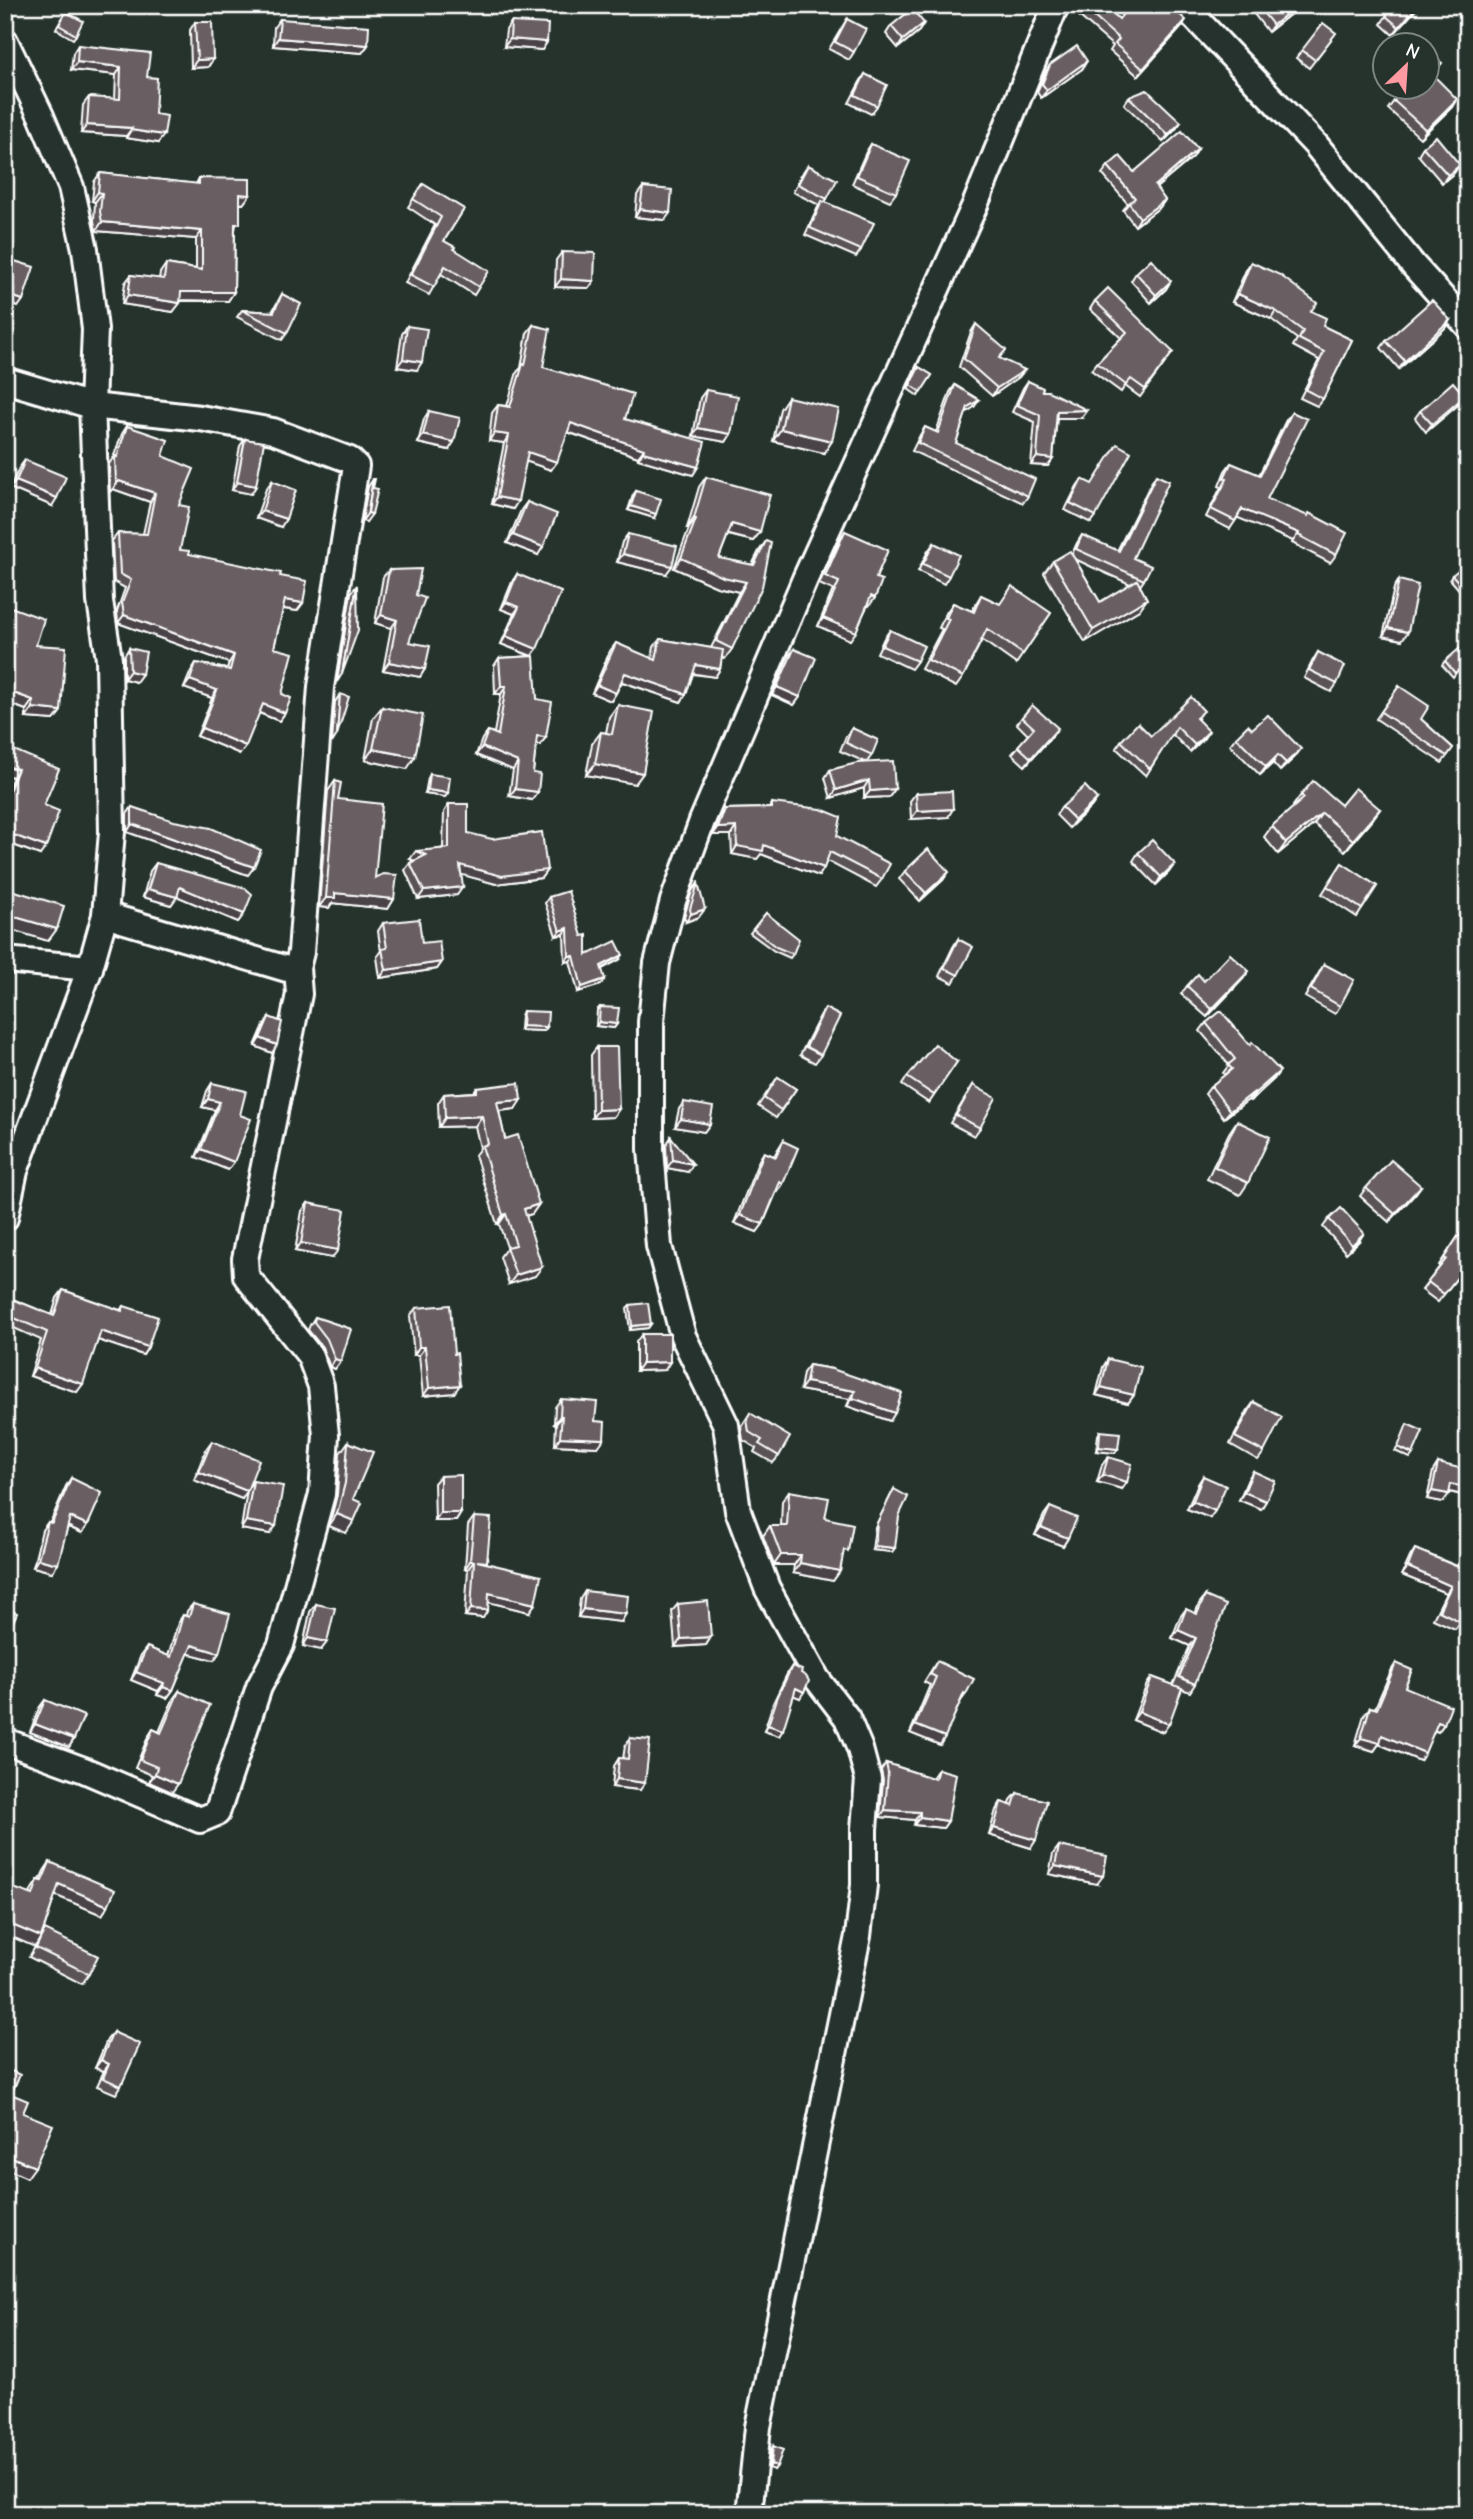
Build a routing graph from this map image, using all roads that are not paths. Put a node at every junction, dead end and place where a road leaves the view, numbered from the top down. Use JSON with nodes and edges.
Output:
{"nodes":[{"id":1,"x":1056,"y":5,"type":"edge"},
{"id":2,"x":1183,"y":5,"type":"edge"},
{"id":3,"x":5,"y":41,"type":"edge"},
{"id":4,"x":1468,"y":326,"type":"edge"},
{"id":5,"x":5,"y":380,"type":"edge"},
{"id":6,"x":92,"y":406,"type":"junction"},
{"id":7,"x":105,"y":915,"type":"junction"},
{"id":8,"x":5,"y":960,"type":"edge"},
{"id":9,"x":90,"y":968,"type":"junction"},
{"id":10,"x":297,"y":968,"type":"junction"},
{"id":11,"x":10,"y":1170,"type":"edge"},
{"id":12,"x":5,"y":1218,"type":"edge"},
{"id":13,"x":5,"y":1741,"type":"edge"},
{"id":14,"x":748,"y":2514,"type":"edge"}],
"edges":[{"from":1,"to":14,"type":"street"},
{"from":2,"to":4,"type":"street"},
{"from":3,"to":6,"type":"street"},
{"from":5,"to":6,"type":"street"},
{"from":6,"to":7,"type":"street"},
{"from":6,"to":10,"type":"street"},
{"from":7,"to":9,"type":"street"},
{"from":7,"to":10,"type":"street"},
{"from":8,"to":9,"type":"street"},
{"from":9,"to":11,"type":"street"},
{"from":10,"to":13,"type":"street"},
{"from":11,"to":12,"type":"street"}]}
